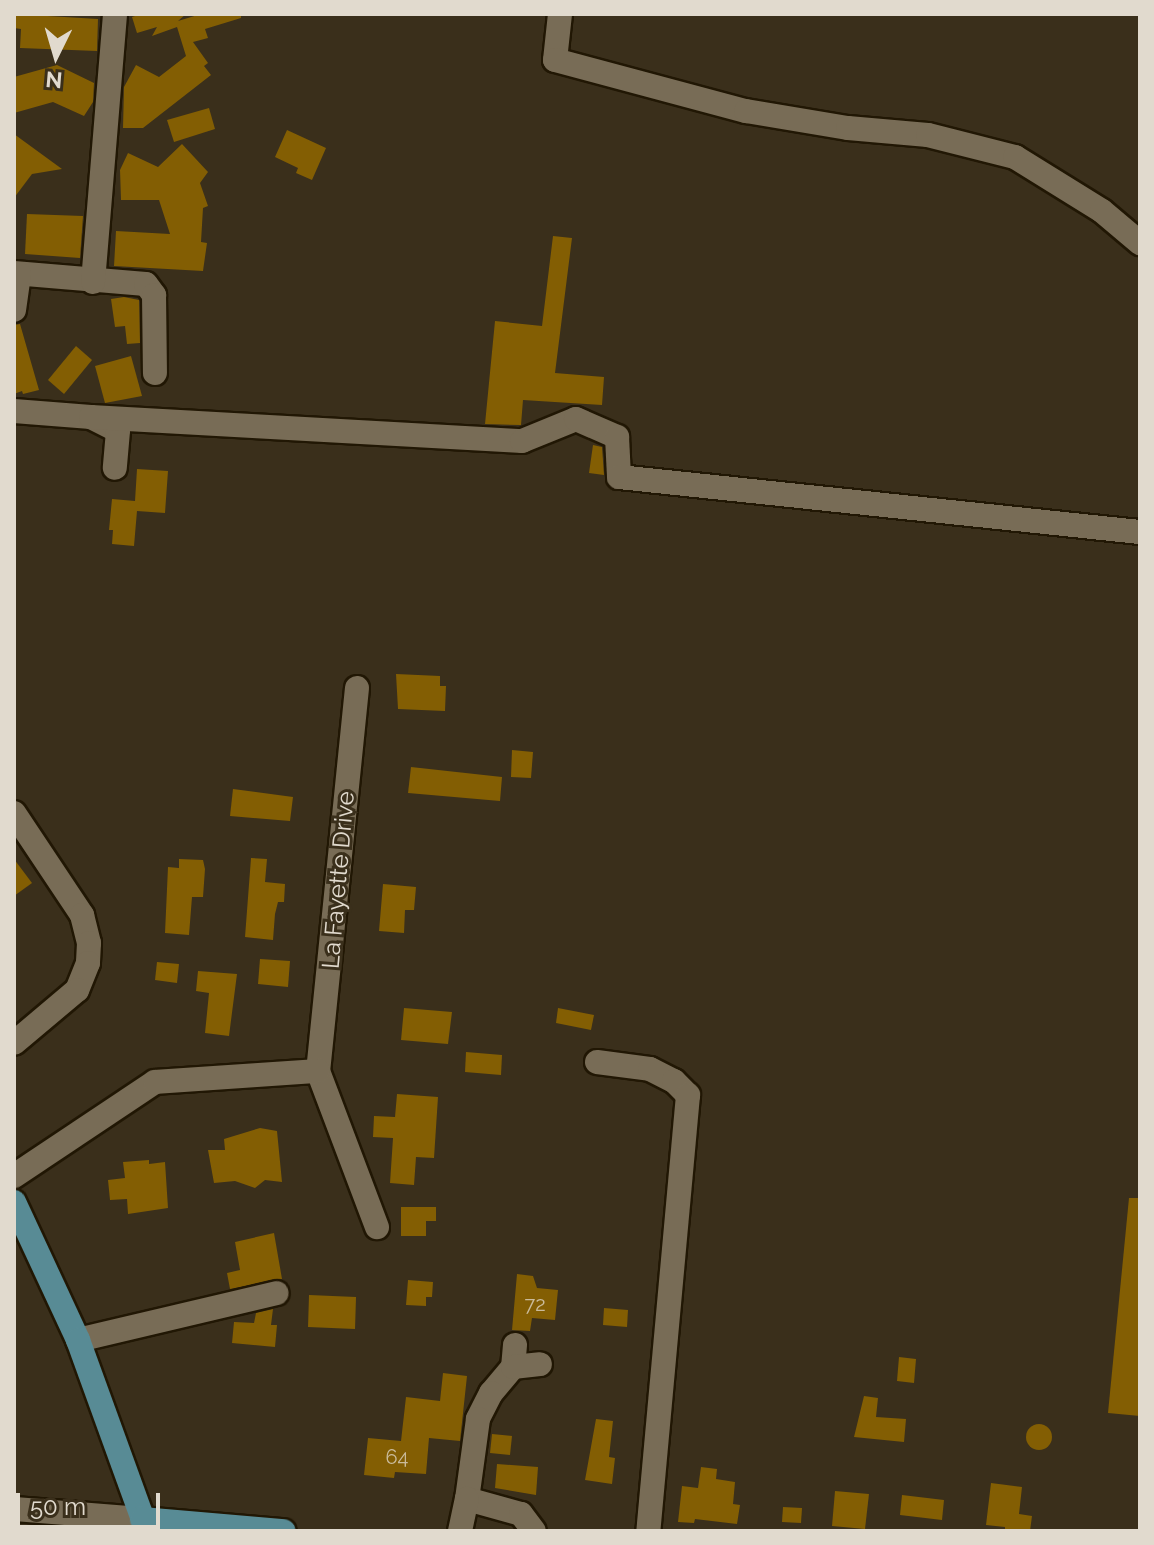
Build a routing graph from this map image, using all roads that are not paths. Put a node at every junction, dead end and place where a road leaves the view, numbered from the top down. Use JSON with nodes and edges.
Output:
{"nodes":[{"id":1,"x":115,"y":14,"type":"edge"},
{"id":2,"x":560,"y":14,"type":"edge"},
{"id":3,"x":1140,"y":243,"type":"edge"},
{"id":4,"x":17,"y":274,"type":"edge"},
{"id":5,"x":93,"y":282,"type":"junction"},
{"id":6,"x":14,"y":310,"type":"edge"},
{"id":7,"x":155,"y":373,"type":"dead end"},
{"id":8,"x":14,"y":411,"type":"edge"},
{"id":9,"x":91,"y":417,"type":"junction"},
{"id":10,"x":115,"y":468,"type":"dead end"},
{"id":11,"x":1140,"y":532,"type":"edge"},
{"id":12,"x":357,"y":688,"type":"dead end"},
{"id":13,"x":14,"y":813,"type":"edge"},
{"id":14,"x":14,"y":1043,"type":"edge"},
{"id":15,"x":597,"y":1062,"type":"dead end"},
{"id":16,"x":318,"y":1071,"type":"junction"},
{"id":17,"x":14,"y":1176,"type":"edge"},
{"id":18,"x":14,"y":1202,"type":"edge"},
{"id":19,"x":377,"y":1227,"type":"dead end"},
{"id":20,"x":277,"y":1293,"type":"dead end"},
{"id":21,"x":78,"y":1340,"type":"junction"},
{"id":22,"x":540,"y":1364,"type":"dead end"},
{"id":23,"x":467,"y":1499,"type":"junction"},
{"id":24,"x":14,"y":1509,"type":"edge"},
{"id":25,"x":144,"y":1525,"type":"edge"},
{"id":26,"x":283,"y":1531,"type":"edge"},
{"id":27,"x":460,"y":1531,"type":"edge"},
{"id":28,"x":534,"y":1531,"type":"edge"},
{"id":29,"x":648,"y":1531,"type":"edge"}],
"edges":[{"from":1,"to":5,"type":"street"},
{"from":2,"to":3,"type":"street"},
{"from":4,"to":5,"type":"street"},
{"from":4,"to":6,"type":"street"},
{"from":5,"to":7,"type":"street"},
{"from":8,"to":9,"type":"street"},
{"from":9,"to":10,"type":"street"},
{"from":9,"to":11,"type":"street"},
{"from":12,"to":16,"type":"street","name":"La Fayette Drive"},
{"from":13,"to":14,"type":"street"},
{"from":15,"to":29,"type":"street"},
{"from":16,"to":17,"type":"street"},
{"from":16,"to":19,"type":"street","name":"La Fayette Drive"},
{"from":18,"to":21,"type":"main road"},
{"from":20,"to":21,"type":"street"},
{"from":21,"to":25,"type":"main road"},
{"from":22,"to":23,"type":"street"},
{"from":23,"to":27,"type":"street"},
{"from":23,"to":28,"type":"street"},
{"from":24,"to":25,"type":"street"},
{"from":25,"to":26,"type":"main road"}]}
